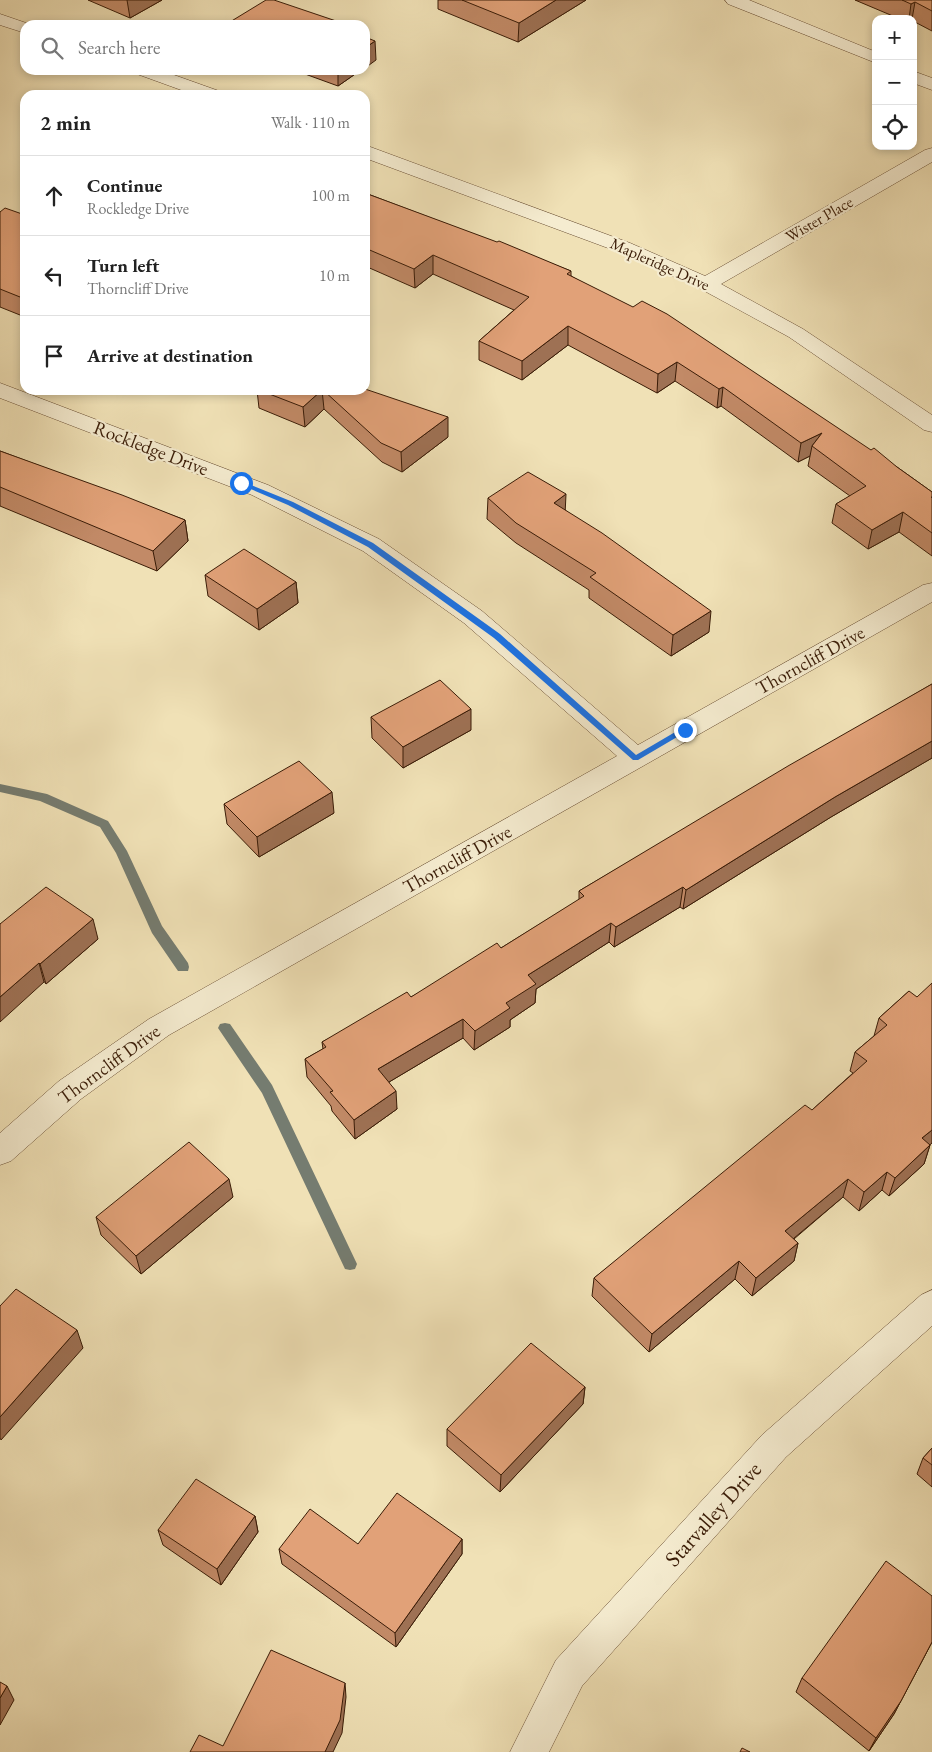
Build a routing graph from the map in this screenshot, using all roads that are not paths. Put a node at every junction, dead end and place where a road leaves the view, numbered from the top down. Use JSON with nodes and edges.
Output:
{"nodes":[{"id":1,"x":734,"y":0,"type":"edge"},
{"id":2,"x":0,"y":19,"type":"edge"},
{"id":3,"x":20,"y":26,"type":"edge"},
{"id":4,"x":872,"y":56,"type":"edge"},
{"id":5,"x":157,"y":75,"type":"edge"},
{"id":6,"x":917,"y":78,"type":"edge"},
{"id":7,"x":932,"y":85,"type":"edge"},
{"id":8,"x":198,"y":90,"type":"edge"},
{"id":9,"x":370,"y":153,"type":"edge"},
{"id":10,"x":932,"y":154,"type":"edge"},
{"id":11,"x":706,"y":284,"type":"junction"},
{"id":12,"x":0,"y":390,"type":"edge"},
{"id":13,"x":932,"y":425,"type":"edge"},
{"id":14,"x":932,"y":591,"type":"edge"},
{"id":15,"x":636,"y":758,"type":"junction"},
{"id":16,"x":0,"y":1152,"type":"edge"},
{"id":17,"x":932,"y":1305,"type":"edge"},
{"id":18,"x":529,"y":1752,"type":"edge"}],
"edges":[{"from":1,"to":4,"type":"street"},
{"from":2,"to":3,"type":"street"},
{"from":5,"to":8,"type":"street"},
{"from":6,"to":7,"type":"street"},
{"from":9,"to":11,"type":"street","name":"Mapleridge Drive"},
{"from":10,"to":11,"type":"street","name":"Wister Place"},
{"from":11,"to":13,"type":"street","name":"Mapleridge Drive"},
{"from":12,"to":15,"type":"street","name":"Rockledge Drive"},
{"from":14,"to":15,"type":"street","name":"Thorncliff Drive"},
{"from":15,"to":16,"type":"street","name":"Thorncliff Drive"},
{"from":17,"to":18,"type":"street","name":"Starvalley Drive"}]}
